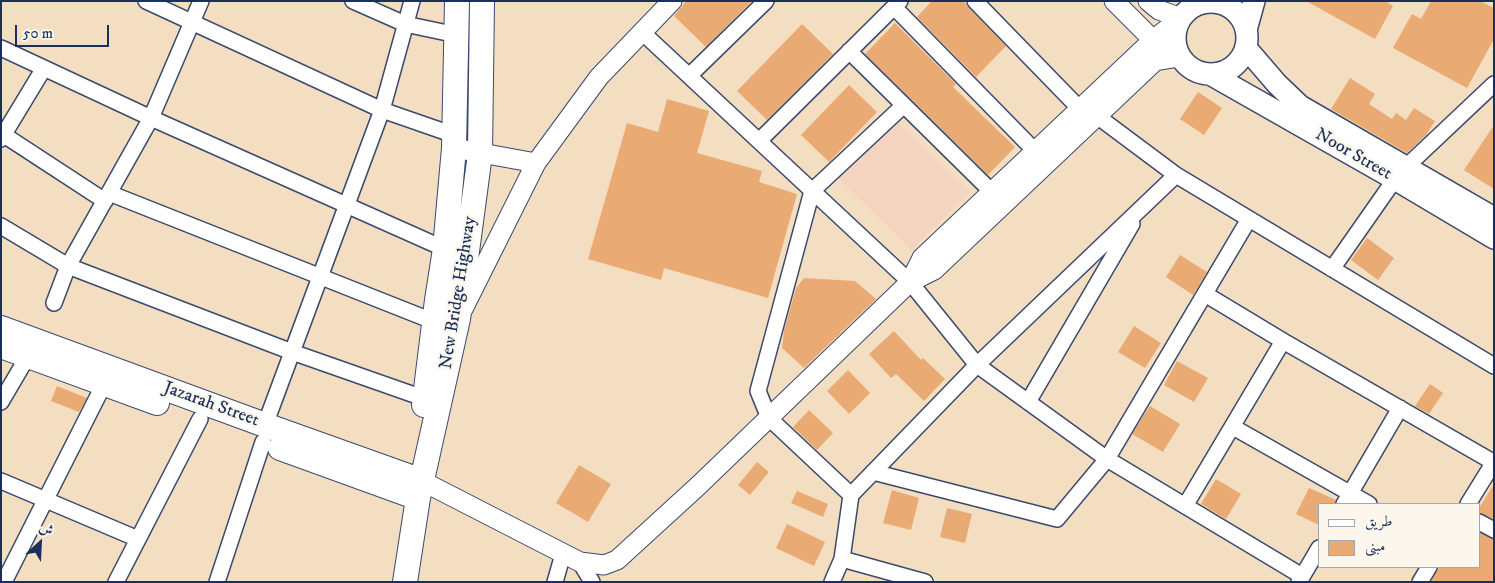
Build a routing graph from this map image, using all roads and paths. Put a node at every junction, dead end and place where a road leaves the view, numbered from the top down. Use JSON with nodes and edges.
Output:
{"nodes":[{"id":1,"x":146,"y":1,"type":"edge"},
{"id":2,"x":202,"y":1,"type":"edge"},
{"id":3,"x":353,"y":1,"type":"edge"},
{"id":4,"x":412,"y":1,"type":"edge"},
{"id":5,"x":457,"y":1,"type":"edge"},
{"id":6,"x":482,"y":1,"type":"edge"},
{"id":7,"x":672,"y":1,"type":"edge"},
{"id":8,"x":766,"y":1,"type":"edge"},
{"id":9,"x":975,"y":1,"type":"edge"},
{"id":10,"x":1114,"y":1,"type":"edge"},
{"id":11,"x":1148,"y":1,"type":"edge"},
{"id":12,"x":1254,"y":1,"type":"edge"},
{"id":13,"x":1200,"y":3,"type":"edge"},
{"id":14,"x":897,"y":4,"type":"edge"},
{"id":15,"x":1181,"y":18,"type":"junction"},
{"id":16,"x":192,"y":23,"type":"junction"},
{"id":17,"x":405,"y":24,"type":"junction"},
{"id":18,"x":642,"y":33,"type":"junction"},
{"id":19,"x":457,"y":35,"type":"junction"},
{"id":20,"x":1246,"y":39,"type":"junction"},
{"id":21,"x":1153,"y":40,"type":"junction"},
{"id":22,"x":1,"y":48,"type":"edge"},
{"id":23,"x":849,"y":51,"type":"junction"},
{"id":24,"x":1179,"y":56,"type":"junction"},
{"id":25,"x":44,"y":68,"type":"junction"},
{"id":26,"x":1212,"y":75,"type":"junction"},
{"id":27,"x":689,"y":76,"type":"junction"},
{"id":28,"x":1494,"y":84,"type":"edge"},
{"id":29,"x":904,"y":105,"type":"junction"},
{"id":30,"x":382,"y":110,"type":"junction"},
{"id":31,"x":1089,"y":112,"type":"junction"},
{"id":32,"x":151,"y":118,"type":"junction"},
{"id":33,"x":3,"y":137,"type":"edge"},
{"id":34,"x":454,"y":141,"type":"junction"},
{"id":35,"x":759,"y":141,"type":"junction"},
{"id":36,"x":1036,"y":151,"type":"junction"},
{"id":37,"x":480,"y":154,"type":"junction"},
{"id":38,"x":536,"y":163,"type":"junction"},
{"id":39,"x":1400,"y":173,"type":"junction"},
{"id":40,"x":1176,"y":176,"type":"junction"},
{"id":41,"x":812,"y":191,"type":"junction"},
{"id":42,"x":992,"y":192,"type":"junction"},
{"id":43,"x":107,"y":197,"type":"junction"},
{"id":44,"x":347,"y":206,"type":"junction"},
{"id":45,"x":1142,"y":208,"type":"junction"},
{"id":46,"x":1494,"y":218,"type":"edge"},
{"id":47,"x":1249,"y":219,"type":"junction"},
{"id":48,"x":1,"y":226,"type":"edge"},
{"id":49,"x":1494,"y":238,"type":"edge"},
{"id":50,"x":445,"y":249,"type":"junction"},
{"id":51,"x":68,"y":266,"type":"junction"},
{"id":52,"x":1332,"y":269,"type":"junction"},
{"id":53,"x":320,"y":277,"type":"junction"},
{"id":54,"x":910,"y":282,"type":"junction"},
{"id":55,"x":1205,"y":294,"type":"junction"},
{"id":56,"x":54,"y":303,"type":"dead end"},
{"id":57,"x":458,"y":319,"type":"junction"},
{"id":58,"x":435,"y":322,"type":"junction"},
{"id":59,"x":1,"y":328,"type":"edge"},
{"id":60,"x":1283,"y":341,"type":"junction"},
{"id":61,"x":1,"y":346,"type":"edge"},
{"id":62,"x":292,"y":352,"type":"junction"},
{"id":63,"x":28,"y":356,"type":"junction"},
{"id":64,"x":977,"y":365,"type":"junction"},
{"id":65,"x":1494,"y":366,"type":"edge"},
{"id":66,"x":104,"y":384,"type":"junction"},
{"id":67,"x":426,"y":398,"type":"junction"},
{"id":68,"x":1,"y":402,"type":"edge"},
{"id":69,"x":1028,"y":402,"type":"junction"},
{"id":70,"x":1400,"y":408,"type":"junction"},
{"id":71,"x":769,"y":418,"type":"junction"},
{"id":72,"x":200,"y":419,"type":"junction"},
{"id":73,"x":1233,"y":427,"type":"junction"},
{"id":74,"x":264,"y":434,"type":"junction"},
{"id":75,"x":1107,"y":459,"type":"junction"},
{"id":76,"x":1494,"y":462,"type":"edge"},
{"id":77,"x":872,"y":472,"type":"junction"},
{"id":78,"x":1,"y":481,"type":"edge"},
{"id":79,"x":414,"y":487,"type":"junction"},
{"id":80,"x":851,"y":495,"type":"junction"},
{"id":81,"x":1347,"y":499,"type":"edge"},
{"id":82,"x":45,"y":500,"type":"junction"},
{"id":83,"x":1365,"y":503,"type":"edge"},
{"id":84,"x":1469,"y":503,"type":"edge"},
{"id":85,"x":1185,"y":506,"type":"junction"},
{"id":86,"x":1480,"y":523,"type":"edge"},
{"id":87,"x":1494,"y":530,"type":"edge"},
{"id":88,"x":138,"y":539,"type":"junction"},
{"id":89,"x":1318,"y":550,"type":"edge"},
{"id":90,"x":563,"y":554,"type":"junction"},
{"id":91,"x":842,"y":559,"type":"junction"},
{"id":92,"x":580,"y":562,"type":"junction"},
{"id":93,"x":1428,"y":568,"type":"edge"},
{"id":94,"x":1300,"y":579,"type":"edge"},
{"id":95,"x":4,"y":582,"type":"edge"},
{"id":96,"x":116,"y":582,"type":"edge"},
{"id":97,"x":217,"y":582,"type":"edge"},
{"id":98,"x":389,"y":582,"type":"edge"},
{"id":99,"x":405,"y":582,"type":"edge"},
{"id":100,"x":555,"y":582,"type":"edge"},
{"id":101,"x":592,"y":582,"type":"edge"},
{"id":102,"x":832,"y":582,"type":"edge"},
{"id":103,"x":925,"y":582,"type":"edge"},
{"id":104,"x":1420,"y":582,"type":"edge"}],
"edges":[{"from":1,"to":16,"type":"street"},
{"from":2,"to":16,"type":"street"},
{"from":3,"to":17,"type":"street"},
{"from":4,"to":17,"type":"street"},
{"from":5,"to":19,"type":"main road","name":"New Bridge Highway"},
{"from":6,"to":37,"type":"main road","name":"New Bridge Highway"},
{"from":7,"to":18,"type":"street"},
{"from":8,"to":27,"type":"street"},
{"from":9,"to":31,"type":"street"},
{"from":10,"to":21,"type":"street"},
{"from":11,"to":15,"type":"street"},
{"from":12,"to":20,"type":"main road"},
{"from":13,"to":15,"type":"main road"},
{"from":13,"to":20,"type":"main road"},
{"from":14,"to":23,"type":"street"},
{"from":14,"to":36,"type":"street"},
{"from":15,"to":21,"type":"street"},
{"from":15,"to":24,"type":"main road"},
{"from":16,"to":30,"type":"street"},
{"from":16,"to":32,"type":"street"},
{"from":17,"to":19,"type":"street"},
{"from":17,"to":30,"type":"street"},
{"from":18,"to":27,"type":"street"},
{"from":18,"to":38,"type":"street"},
{"from":19,"to":34,"type":"main road","name":"New Bridge Highway"},
{"from":20,"to":26,"type":"main road"},
{"from":20,"to":39,"type":"main road","name":"Noor Street"},
{"from":21,"to":24,"type":"street"},
{"from":21,"to":31,"type":"street"},
{"from":22,"to":25,"type":"street"},
{"from":23,"to":29,"type":"street"},
{"from":23,"to":35,"type":"street"},
{"from":24,"to":26,"type":"main road"},
{"from":24,"to":31,"type":"street"},
{"from":25,"to":32,"type":"street"},
{"from":25,"to":33,"type":"street"},
{"from":26,"to":39,"type":"main road","name":"Noor Street"},
{"from":27,"to":35,"type":"street"},
{"from":28,"to":39,"type":"street"},
{"from":29,"to":41,"type":"street"},
{"from":29,"to":42,"type":"street"},
{"from":30,"to":34,"type":"street"},
{"from":30,"to":44,"type":"street"},
{"from":31,"to":36,"type":"street"},
{"from":31,"to":40,"type":"street"},
{"from":31,"to":54,"type":"street"},
{"from":32,"to":43,"type":"street"},
{"from":32,"to":44,"type":"street"},
{"from":33,"to":43,"type":"street"},
{"from":34,"to":37,"type":"street"},
{"from":34,"to":50,"type":"main road","name":"New Bridge Highway"},
{"from":35,"to":41,"type":"street"},
{"from":36,"to":42,"type":"street"},
{"from":37,"to":38,"type":"street"},
{"from":37,"to":57,"type":"main road","name":"New Bridge Highway"},
{"from":38,"to":57,"type":"street"},
{"from":39,"to":46,"type":"main road","name":"Noor Street"},
{"from":39,"to":49,"type":"main road","name":"Noor Street"},
{"from":39,"to":52,"type":"street"},
{"from":40,"to":45,"type":"street"},
{"from":40,"to":47,"type":"street"},
{"from":41,"to":54,"type":"street"},
{"from":41,"to":71,"type":"street"},
{"from":42,"to":54,"type":"street"},
{"from":43,"to":51,"type":"street"},
{"from":43,"to":53,"type":"street"},
{"from":44,"to":50,"type":"street"},
{"from":44,"to":53,"type":"street"},
{"from":45,"to":64,"type":"street"},
{"from":45,"to":69,"type":"street"},
{"from":47,"to":52,"type":"street"},
{"from":47,"to":55,"type":"street"},
{"from":48,"to":51,"type":"street"},
{"from":50,"to":58,"type":"main road","name":"New Bridge Highway"},
{"from":51,"to":56,"type":"street"},
{"from":51,"to":62,"type":"street"},
{"from":52,"to":65,"type":"street"},
{"from":53,"to":58,"type":"street"},
{"from":53,"to":62,"type":"street"},
{"from":54,"to":64,"type":"street"},
{"from":54,"to":71,"type":"street"},
{"from":55,"to":60,"type":"street"},
{"from":55,"to":75,"type":"street"},
{"from":57,"to":79,"type":"main road","name":"New Bridge Highway"},
{"from":58,"to":67,"type":"main road","name":"New Bridge Highway"},
{"from":59,"to":74,"type":"main road","name":"Jazarah Street"},
{"from":60,"to":70,"type":"street"},
{"from":60,"to":73,"type":"street"},
{"from":61,"to":63,"type":"main road","name":"Jazarah Street"},
{"from":62,"to":67,"type":"street"},
{"from":62,"to":74,"type":"street"},
{"from":63,"to":66,"type":"main road","name":"Jazarah Street"},
{"from":63,"to":68,"type":"street"},
{"from":64,"to":69,"type":"street"},
{"from":64,"to":77,"type":"street"},
{"from":66,"to":72,"type":"main road","name":"Jazarah Street"},
{"from":66,"to":82,"type":"street"},
{"from":67,"to":79,"type":"main road","name":"New Bridge Highway"},
{"from":69,"to":75,"type":"street"},
{"from":70,"to":76,"type":"street"},
{"from":70,"to":81,"type":"street"},
{"from":71,"to":80,"type":"street"},
{"from":71,"to":92,"type":"street"},
{"from":72,"to":74,"type":"main road","name":"Jazarah Street"},
{"from":72,"to":88,"type":"street"},
{"from":73,"to":81,"type":"street"},
{"from":73,"to":85,"type":"street"},
{"from":74,"to":79,"type":"main road","name":"Jazarah Street"},
{"from":74,"to":97,"type":"street"},
{"from":75,"to":77,"type":"street"},
{"from":75,"to":85,"type":"street"},
{"from":76,"to":84,"type":"street"},
{"from":77,"to":80,"type":"street"},
{"from":78,"to":82,"type":"street"},
{"from":79,"to":90,"type":"street"},
{"from":79,"to":98,"type":"main road","name":"New Bridge Highway"},
{"from":79,"to":99,"type":"main road","name":"New Bridge Highway"},
{"from":80,"to":91,"type":"street"},
{"from":81,"to":83,"type":"street"},
{"from":82,"to":88,"type":"street"},
{"from":82,"to":95,"type":"street"},
{"from":85,"to":94,"type":"street"},
{"from":86,"to":87,"type":"street"},
{"from":88,"to":96,"type":"street"},
{"from":89,"to":94,"type":"street"},
{"from":90,"to":92,"type":"street"},
{"from":90,"to":100,"type":"street"},
{"from":91,"to":102,"type":"street"},
{"from":91,"to":103,"type":"street"},
{"from":92,"to":101,"type":"street"},
{"from":93,"to":104,"type":"street"}]}
